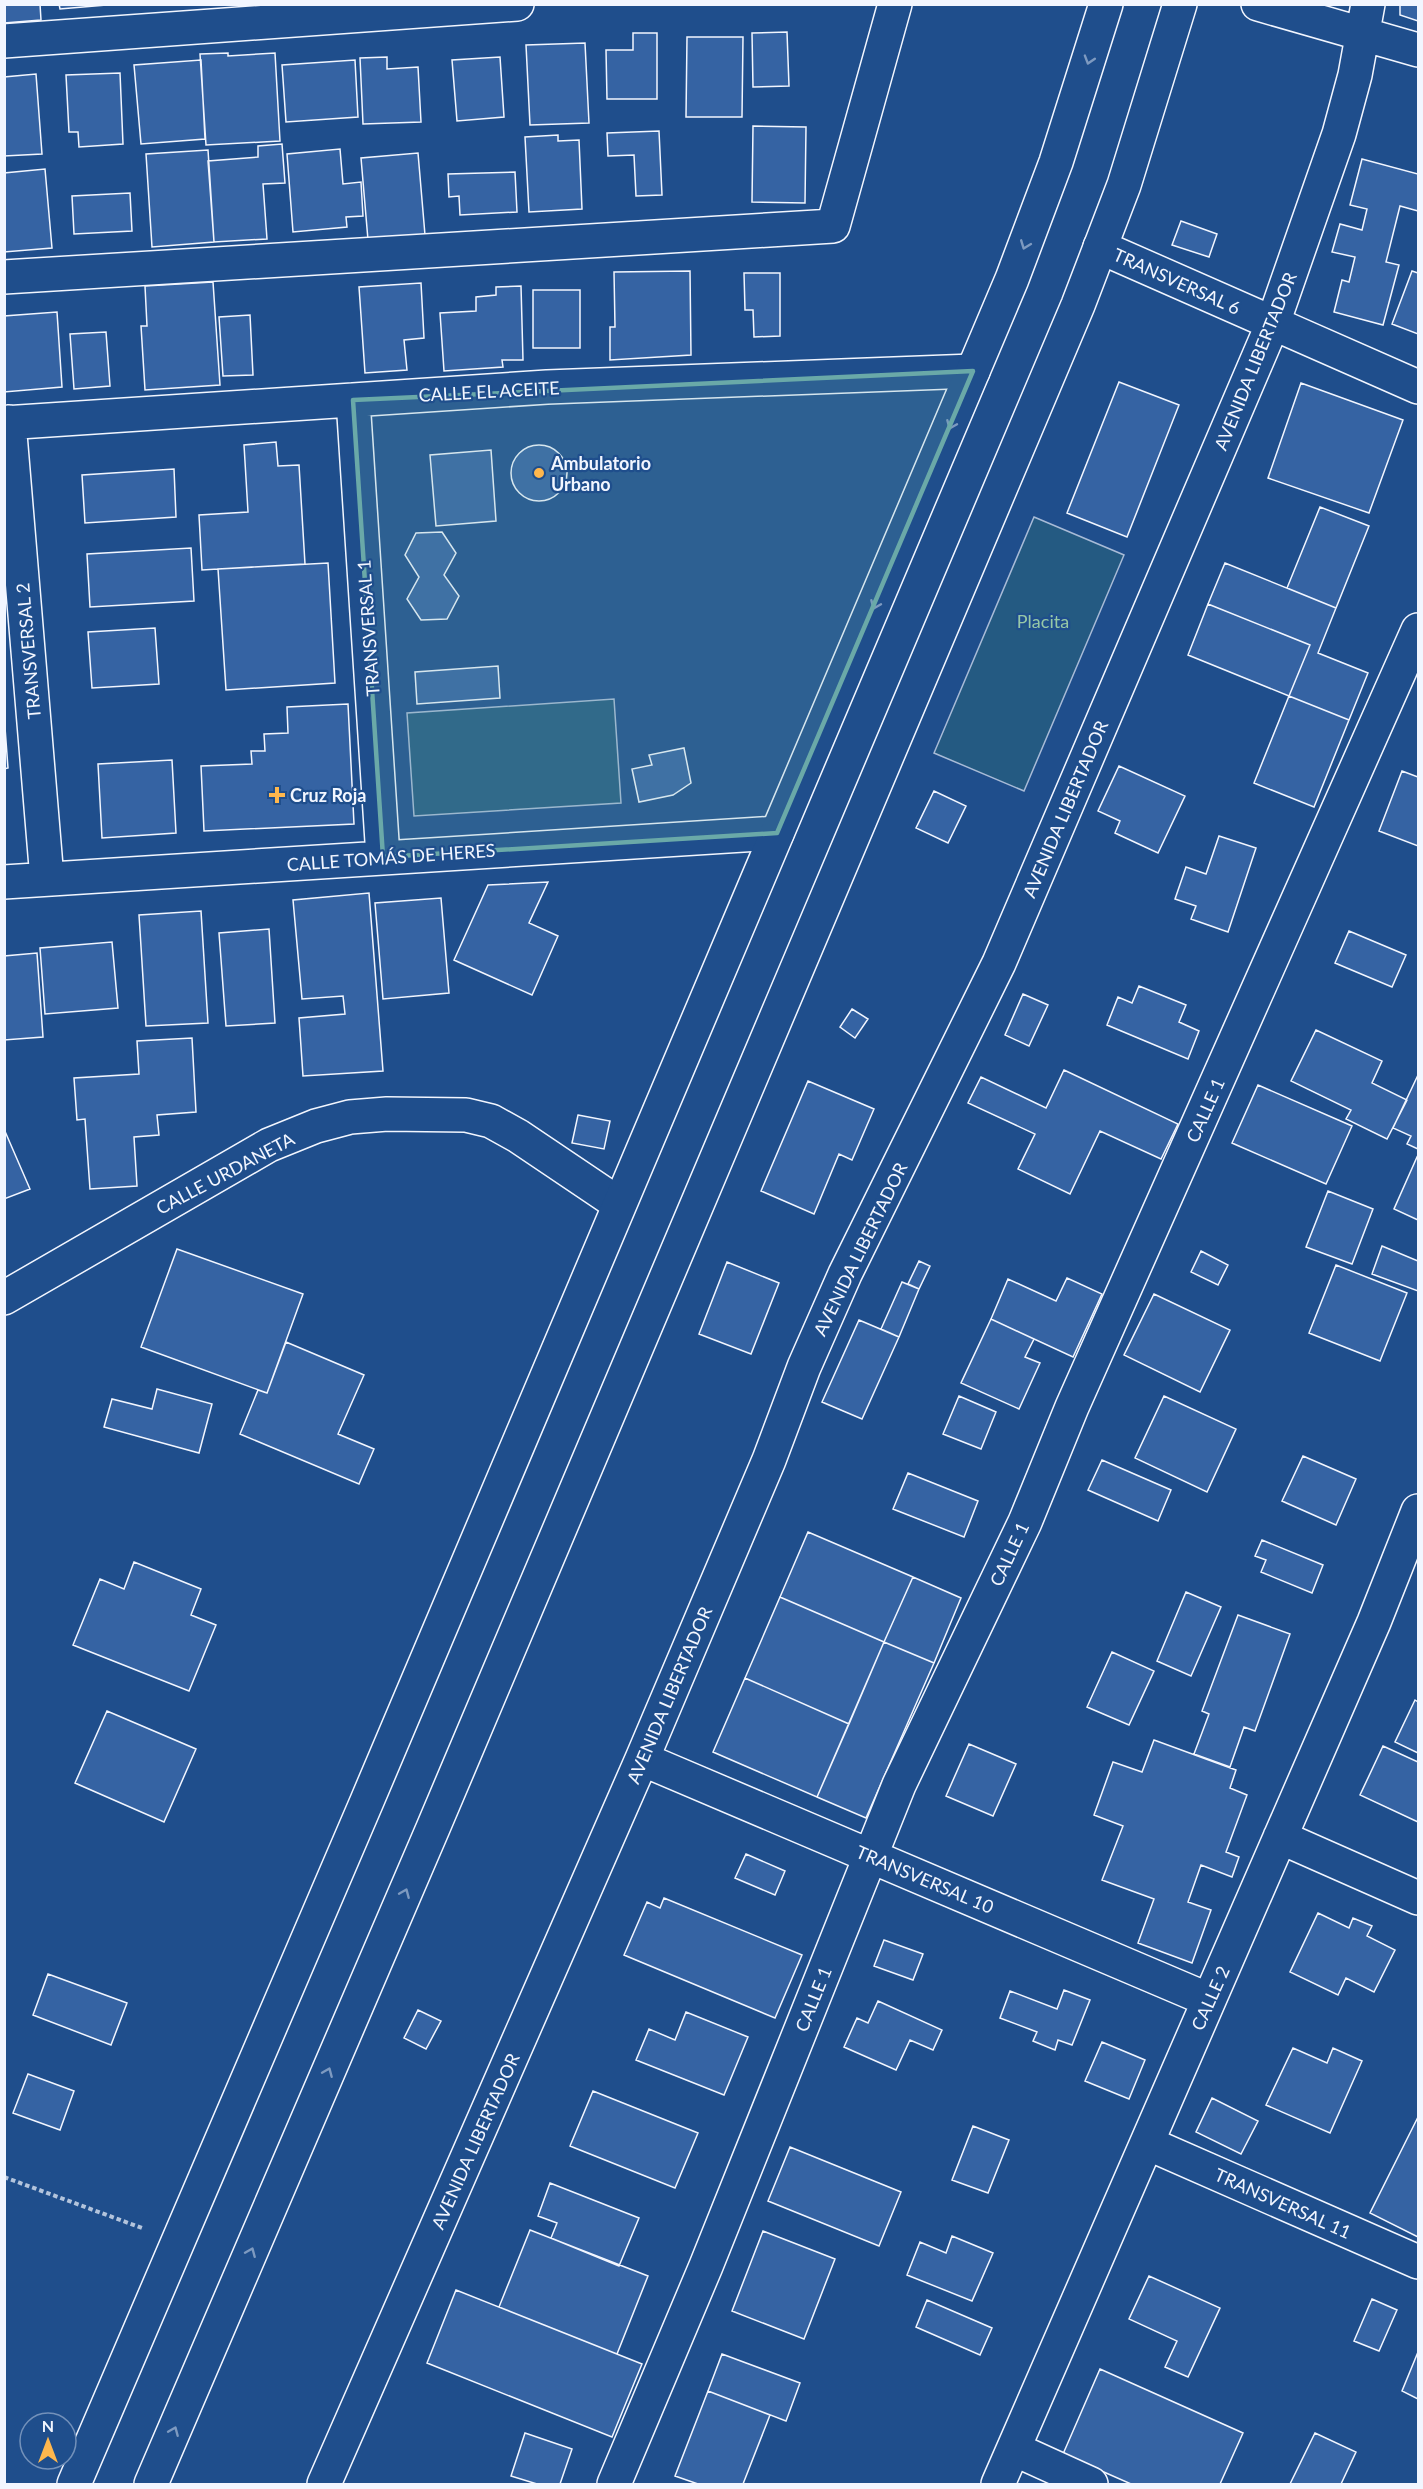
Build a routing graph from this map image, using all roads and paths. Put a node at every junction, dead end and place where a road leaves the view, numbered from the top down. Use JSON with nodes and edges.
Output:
{"nodes":[{"id":1,"x":517,"y":4,"type":"edge"},
{"id":2,"x":895,"y":4,"type":"edge"},
{"id":3,"x":1106,"y":4,"type":"edge"},
{"id":4,"x":1180,"y":4,"type":"edge"},
{"id":5,"x":1258,"y":4,"type":"edge"},
{"id":6,"x":1366,"y":19,"type":"edge"},
{"id":7,"x":4,"y":41,"type":"edge"},
{"id":8,"x":1419,"y":50,"type":"edge"},
{"id":9,"x":1100,"y":247,"type":"junction"},
{"id":10,"x":4,"y":277,"type":"edge"},
{"id":11,"x":1273,"y":323,"type":"junction"},
{"id":12,"x":974,"y":371,"type":"junction"},
{"id":13,"x":1419,"y":387,"type":"edge"},
{"id":14,"x":353,"y":400,"type":"junction"},
{"id":15,"x":7,"y":423,"type":"edge"},
{"id":16,"x":1419,"y":630,"type":"edge"},
{"id":17,"x":777,"y":833,"type":"junction"},
{"id":18,"x":383,"y":857,"type":"junction"},
{"id":19,"x":47,"y":879,"type":"junction"},
{"id":20,"x":4,"y":882,"type":"edge"},
{"id":21,"x":620,"y":1204,"type":"junction"},
{"id":22,"x":4,"y":1298,"type":"edge"},
{"id":23,"x":1417,"y":1521,"type":"edge"},
{"id":24,"x":642,"y":1759,"type":"junction"},
{"id":25,"x":1280,"y":1837,"type":"junction"},
{"id":26,"x":871,"y":1856,"type":"junction"},
{"id":27,"x":1419,"y":1898,"type":"edge"},
{"id":28,"x":1209,"y":2000,"type":"junction"},
{"id":29,"x":1147,"y":2143,"type":"junction"},
{"id":30,"x":4,"y":2177,"type":"edge"},
{"id":31,"x":178,"y":2242,"type":"junction"},
{"id":32,"x":1419,"y":2262,"type":"edge"},
{"id":33,"x":1014,"y":2449,"type":"junction"},
{"id":34,"x":74,"y":2484,"type":"edge"},
{"id":35,"x":151,"y":2484,"type":"edge"},
{"id":36,"x":324,"y":2484,"type":"edge"},
{"id":37,"x":614,"y":2484,"type":"edge"},
{"id":38,"x":998,"y":2484,"type":"edge"},
{"id":39,"x":1090,"y":2484,"type":"edge"}],
"edges":[{"from":1,"to":7,"type":"street"},
{"from":2,"to":10,"type":"street"},
{"from":3,"to":12,"type":"street","one_way":true},
{"from":4,"to":9,"type":"street"},
{"from":5,"to":6,"type":"street"},
{"from":6,"to":8,"type":"street"},
{"from":6,"to":11,"type":"street","name":"AVENIDA LIBERTADOR"},
{"from":9,"to":11,"type":"street","name":"TRANSVERSAL 6"},
{"from":35,"to":9,"type":"street","one_way":true},
{"from":11,"to":13,"type":"street","name":"TRANSVERSAL 6"},
{"from":11,"to":24,"type":"street","name":"AVENIDA LIBERTADOR"},
{"from":12,"to":14,"type":"street","name":"CALLE EL ACEITE"},
{"from":12,"to":17,"type":"street","one_way":true},
{"from":14,"to":15,"type":"street","name":"CALLE EL ACEITE"},
{"from":14,"to":18,"type":"street","name":"TRANSVERSAL 1"},
{"from":15,"to":19,"type":"street","name":"TRANSVERSAL 2"},
{"from":16,"to":26,"type":"street","name":"CALLE 1"},
{"from":17,"to":18,"type":"street","name":"CALLE TOMÁS DE HERES"},
{"from":17,"to":21,"type":"street"},
{"from":18,"to":19,"type":"street","name":"CALLE TOMÁS DE HERES"},
{"from":19,"to":20,"type":"street","name":"CALLE TOMÁS DE HERES"},
{"from":21,"to":22,"type":"street","name":"CALLE URDANETA"},
{"from":21,"to":31,"type":"street"},
{"from":23,"to":25,"type":"street","name":"CALLE 2"},
{"from":24,"to":26,"type":"street","name":"TRANSVERSAL 10"},
{"from":24,"to":36,"type":"street","name":"AVENIDA LIBERTADOR"},
{"from":25,"to":27,"type":"street"},
{"from":25,"to":28,"type":"street","name":"CALLE 2"},
{"from":26,"to":28,"type":"street","name":"TRANSVERSAL 10"},
{"from":26,"to":37,"type":"street","name":"CALLE 1"},
{"from":28,"to":29,"type":"street","name":"CALLE 2"},
{"from":29,"to":32,"type":"street","name":"TRANSVERSAL 11"},
{"from":29,"to":33,"type":"street","name":"CALLE 2"},
{"from":30,"to":31,"type":"path"},
{"from":31,"to":34,"type":"street"},
{"from":33,"to":38,"type":"street","name":"CALLE 2"},
{"from":33,"to":39,"type":"street"}]}
